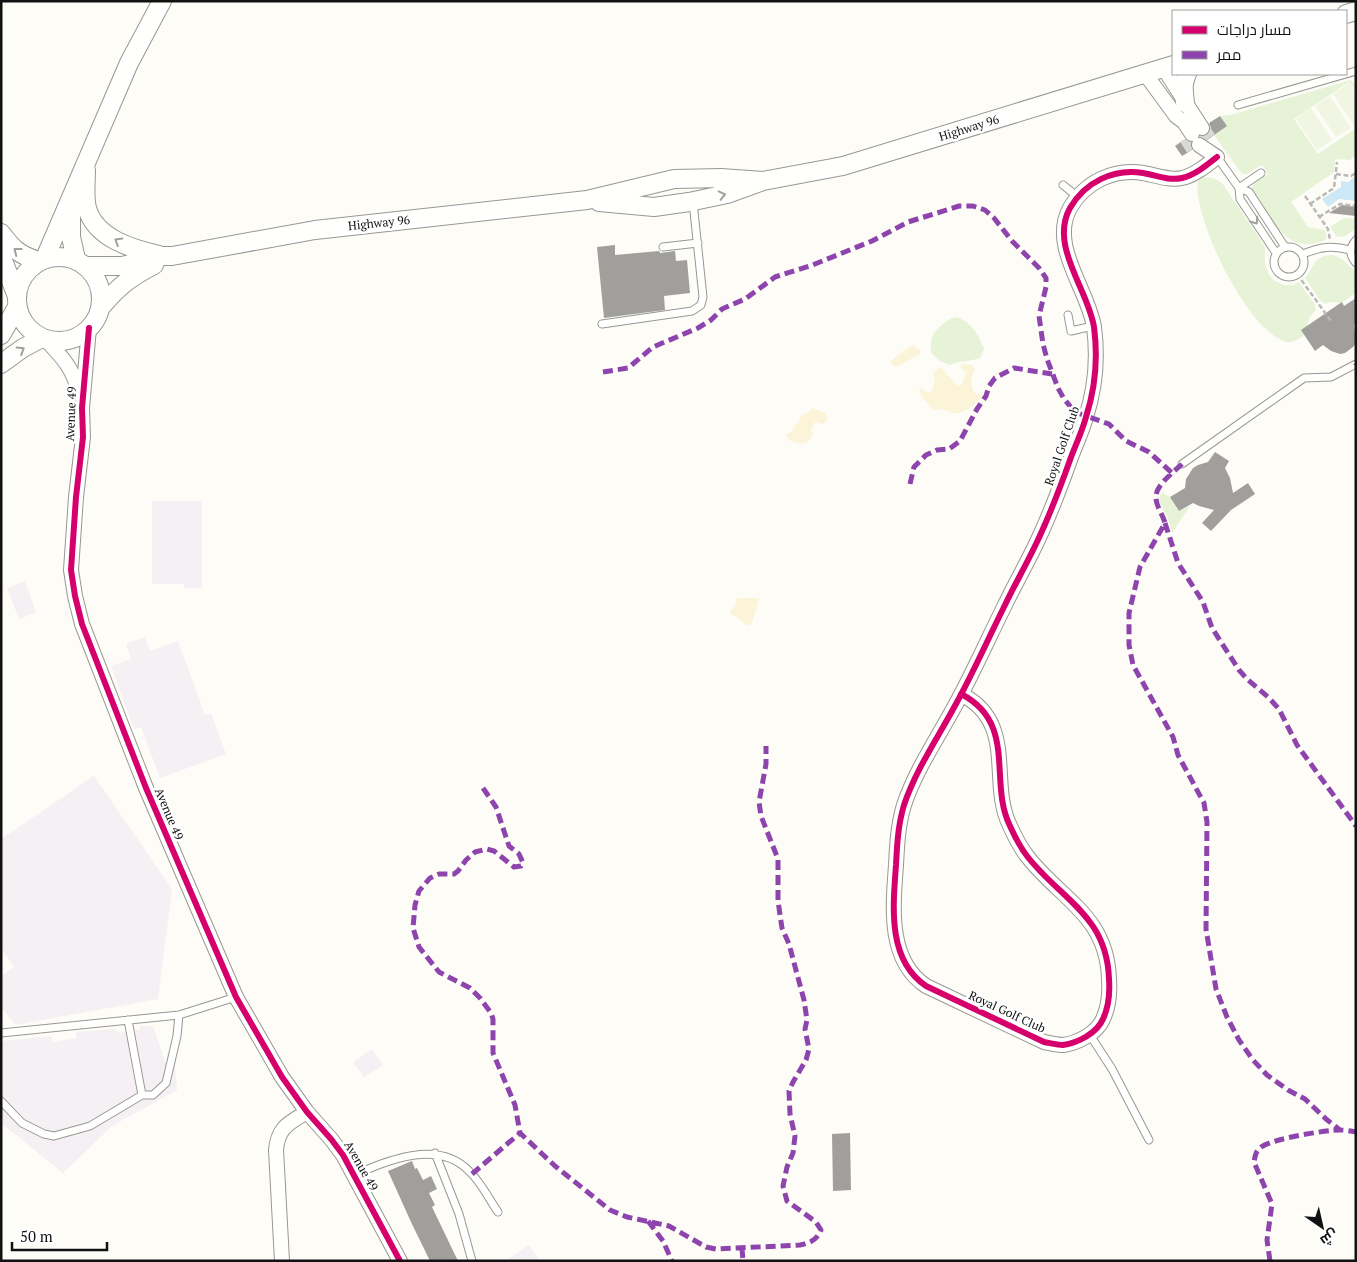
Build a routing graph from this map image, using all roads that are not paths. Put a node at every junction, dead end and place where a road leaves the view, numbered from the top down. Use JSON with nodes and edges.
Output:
{"nodes":[{"id":1,"x":162,"y":1,"type":"edge"},
{"id":2,"x":1168,"y":67,"type":"edge"},
{"id":3,"x":1146,"y":75,"type":"junction"},
{"id":4,"x":1187,"y":75,"type":"edge"},
{"id":5,"x":1342,"y":75,"type":"edge"},
{"id":6,"x":1238,"y":104,"type":"dead end"},
{"id":7,"x":1180,"y":110,"type":"junction"},
{"id":8,"x":1197,"y":139,"type":"junction"},
{"id":9,"x":1217,"y":157,"type":"junction"},
{"id":10,"x":86,"y":165,"type":"junction"},
{"id":11,"x":1205,"y":166,"type":"junction"},
{"id":12,"x":1261,"y":173,"type":"dead end"},
{"id":13,"x":693,"y":179,"type":"junction"},
{"id":14,"x":763,"y":182,"type":"junction"},
{"id":15,"x":651,"y":183,"type":"junction"},
{"id":16,"x":1063,"y":185,"type":"dead end"},
{"id":17,"x":1239,"y":188,"type":"junction"},
{"id":18,"x":71,"y":196,"type":"junction"},
{"id":19,"x":1078,"y":197,"type":"junction"},
{"id":20,"x":587,"y":200,"type":"junction"},
{"id":21,"x":695,"y":201,"type":"junction"},
{"id":22,"x":654,"y":207,"type":"junction"},
{"id":23,"x":1,"y":233,"type":"edge"},
{"id":24,"x":1356,"y":240,"type":"edge"},
{"id":25,"x":698,"y":243,"type":"junction"},
{"id":26,"x":1285,"y":246,"type":"junction"},
{"id":27,"x":663,"y":247,"type":"dead end"},
{"id":28,"x":1350,"y":250,"type":"junction"},
{"id":29,"x":1276,"y":253,"type":"junction"},
{"id":30,"x":1303,"y":254,"type":"junction"},
{"id":31,"x":1,"y":255,"type":"edge"},
{"id":32,"x":168,"y":256,"type":"junction"},
{"id":33,"x":42,"y":260,"type":"junction"},
{"id":34,"x":81,"y":262,"type":"junction"},
{"id":35,"x":1356,"y":263,"type":"edge"},
{"id":36,"x":16,"y":301,"type":"junction"},
{"id":37,"x":101,"y":307,"type":"junction"},
{"id":38,"x":1068,"y":315,"type":"dead end"},
{"id":39,"x":602,"y":324,"type":"dead end"},
{"id":40,"x":1094,"y":326,"type":"junction"},
{"id":41,"x":89,"y":328,"type":"junction"},
{"id":42,"x":1,"y":335,"type":"edge"},
{"id":43,"x":44,"y":339,"type":"junction"},
{"id":44,"x":1,"y":364,"type":"edge"},
{"id":45,"x":1356,"y":364,"type":"edge"},
{"id":46,"x":82,"y":408,"type":"junction"},
{"id":47,"x":1182,"y":464,"type":"dead end"},
{"id":48,"x":961,"y":694,"type":"junction"},
{"id":49,"x":236,"y":997,"type":"junction"},
{"id":50,"x":179,"y":1015,"type":"junction"},
{"id":51,"x":128,"y":1020,"type":"junction"},
{"id":52,"x":1,"y":1033,"type":"edge"},
{"id":53,"x":1090,"y":1035,"type":"junction"},
{"id":54,"x":142,"y":1095,"type":"junction"},
{"id":55,"x":1,"y":1100,"type":"edge"},
{"id":56,"x":307,"y":1112,"type":"junction"},
{"id":57,"x":1149,"y":1140,"type":"dead end"},
{"id":58,"x":435,"y":1153,"type":"junction"},
{"id":59,"x":354,"y":1175,"type":"junction"},
{"id":60,"x":498,"y":1212,"type":"dead end"},
{"id":61,"x":282,"y":1261,"type":"edge"},
{"id":62,"x":400,"y":1261,"type":"edge"},
{"id":63,"x":472,"y":1261,"type":"edge"}],
"edges":[{"from":1,"to":10,"type":"street"},
{"from":2,"to":3,"type":"street","name":"Highway 96"},
{"from":2,"to":7,"type":"street"},
{"from":3,"to":7,"type":"street"},
{"from":3,"to":14,"type":"street","name":"Highway 96"},
{"from":4,"to":7,"type":"street"},
{"from":5,"to":6,"type":"lane"},
{"from":7,"to":8,"type":"street"},
{"from":7,"to":8,"type":"street"},
{"from":8,"to":9,"type":"street"},
{"from":8,"to":11,"type":"street"},
{"from":9,"to":11,"type":"street","name":"Royal Golf Club"},
{"from":9,"to":17,"type":"lane"},
{"from":10,"to":18,"type":"street"},
{"from":32,"to":10,"type":"street","one_way":true},
{"from":11,"to":19,"type":"street","name":"Royal Golf Club"},
{"from":12,"to":17,"type":"lane"},
{"from":13,"to":14,"type":"street","name":"Highway 96"},
{"from":13,"to":15,"type":"street","name":"Highway 96"},
{"from":13,"to":21,"type":"street"},
{"from":21,"to":14,"type":"street","name":"Highway 96","one_way":true},
{"from":15,"to":20,"type":"street","name":"Highway 96"},
{"from":15,"to":22,"type":"street"},
{"from":16,"to":19,"type":"lane"},
{"from":17,"to":26,"type":"lane"},
{"from":17,"to":29,"type":"lane","one_way":true},
{"from":18,"to":33,"type":"street"},
{"from":18,"to":34,"type":"street"},
{"from":19,"to":40,"type":"street","name":"Royal Golf Club"},
{"from":20,"to":22,"type":"street","name":"Highway 96"},
{"from":20,"to":32,"type":"street","name":"Highway 96"},
{"from":21,"to":22,"type":"street","name":"Highway 96"},
{"from":21,"to":25,"type":"lane"},
{"from":33,"to":23,"type":"street","one_way":true},
{"from":24,"to":28,"type":"lane"},
{"from":25,"to":27,"type":"lane"},
{"from":25,"to":39,"type":"lane"},
{"from":26,"to":29,"type":"lane"},
{"from":26,"to":30,"type":"lane"},
{"from":28,"to":30,"type":"lane"},
{"from":28,"to":35,"type":"lane"},
{"from":29,"to":30,"type":"lane"},
{"from":31,"to":36,"type":"street"},
{"from":32,"to":34,"type":"street","name":"Highway 96"},
{"from":32,"to":37,"type":"street","name":"Highway 96"},
{"from":33,"to":34,"type":"street"},
{"from":33,"to":36,"type":"street"},
{"from":34,"to":37,"type":"street"},
{"from":36,"to":42,"type":"street"},
{"from":36,"to":43,"type":"street"},
{"from":37,"to":41,"type":"street"},
{"from":38,"to":40,"type":"lane"},
{"from":40,"to":48,"type":"street","name":"Royal Golf Club"},
{"from":41,"to":43,"type":"street"},
{"from":41,"to":46,"type":"street","name":"Avenue 49"},
{"from":44,"to":43,"type":"street","one_way":true},
{"from":43,"to":46,"type":"street","name":"Avenue 49"},
{"from":45,"to":47,"type":"lane"},
{"from":46,"to":49,"type":"street","name":"Avenue 49"},
{"from":48,"to":53,"type":"street"},
{"from":48,"to":53,"type":"street","name":"Royal Golf Club"},
{"from":49,"to":50,"type":"lane"},
{"from":49,"to":56,"type":"street","name":"Avenue 49"},
{"from":50,"to":51,"type":"lane"},
{"from":50,"to":54,"type":"lane"},
{"from":51,"to":52,"type":"lane"},
{"from":51,"to":54,"type":"lane"},
{"from":53,"to":57,"type":"lane"},
{"from":54,"to":55,"type":"lane"},
{"from":56,"to":59,"type":"street","name":"Avenue 49"},
{"from":56,"to":61,"type":"street"},
{"from":58,"to":59,"type":"lane"},
{"from":58,"to":60,"type":"lane"},
{"from":58,"to":63,"type":"lane"},
{"from":59,"to":62,"type":"street","name":"Avenue 49"}]}
